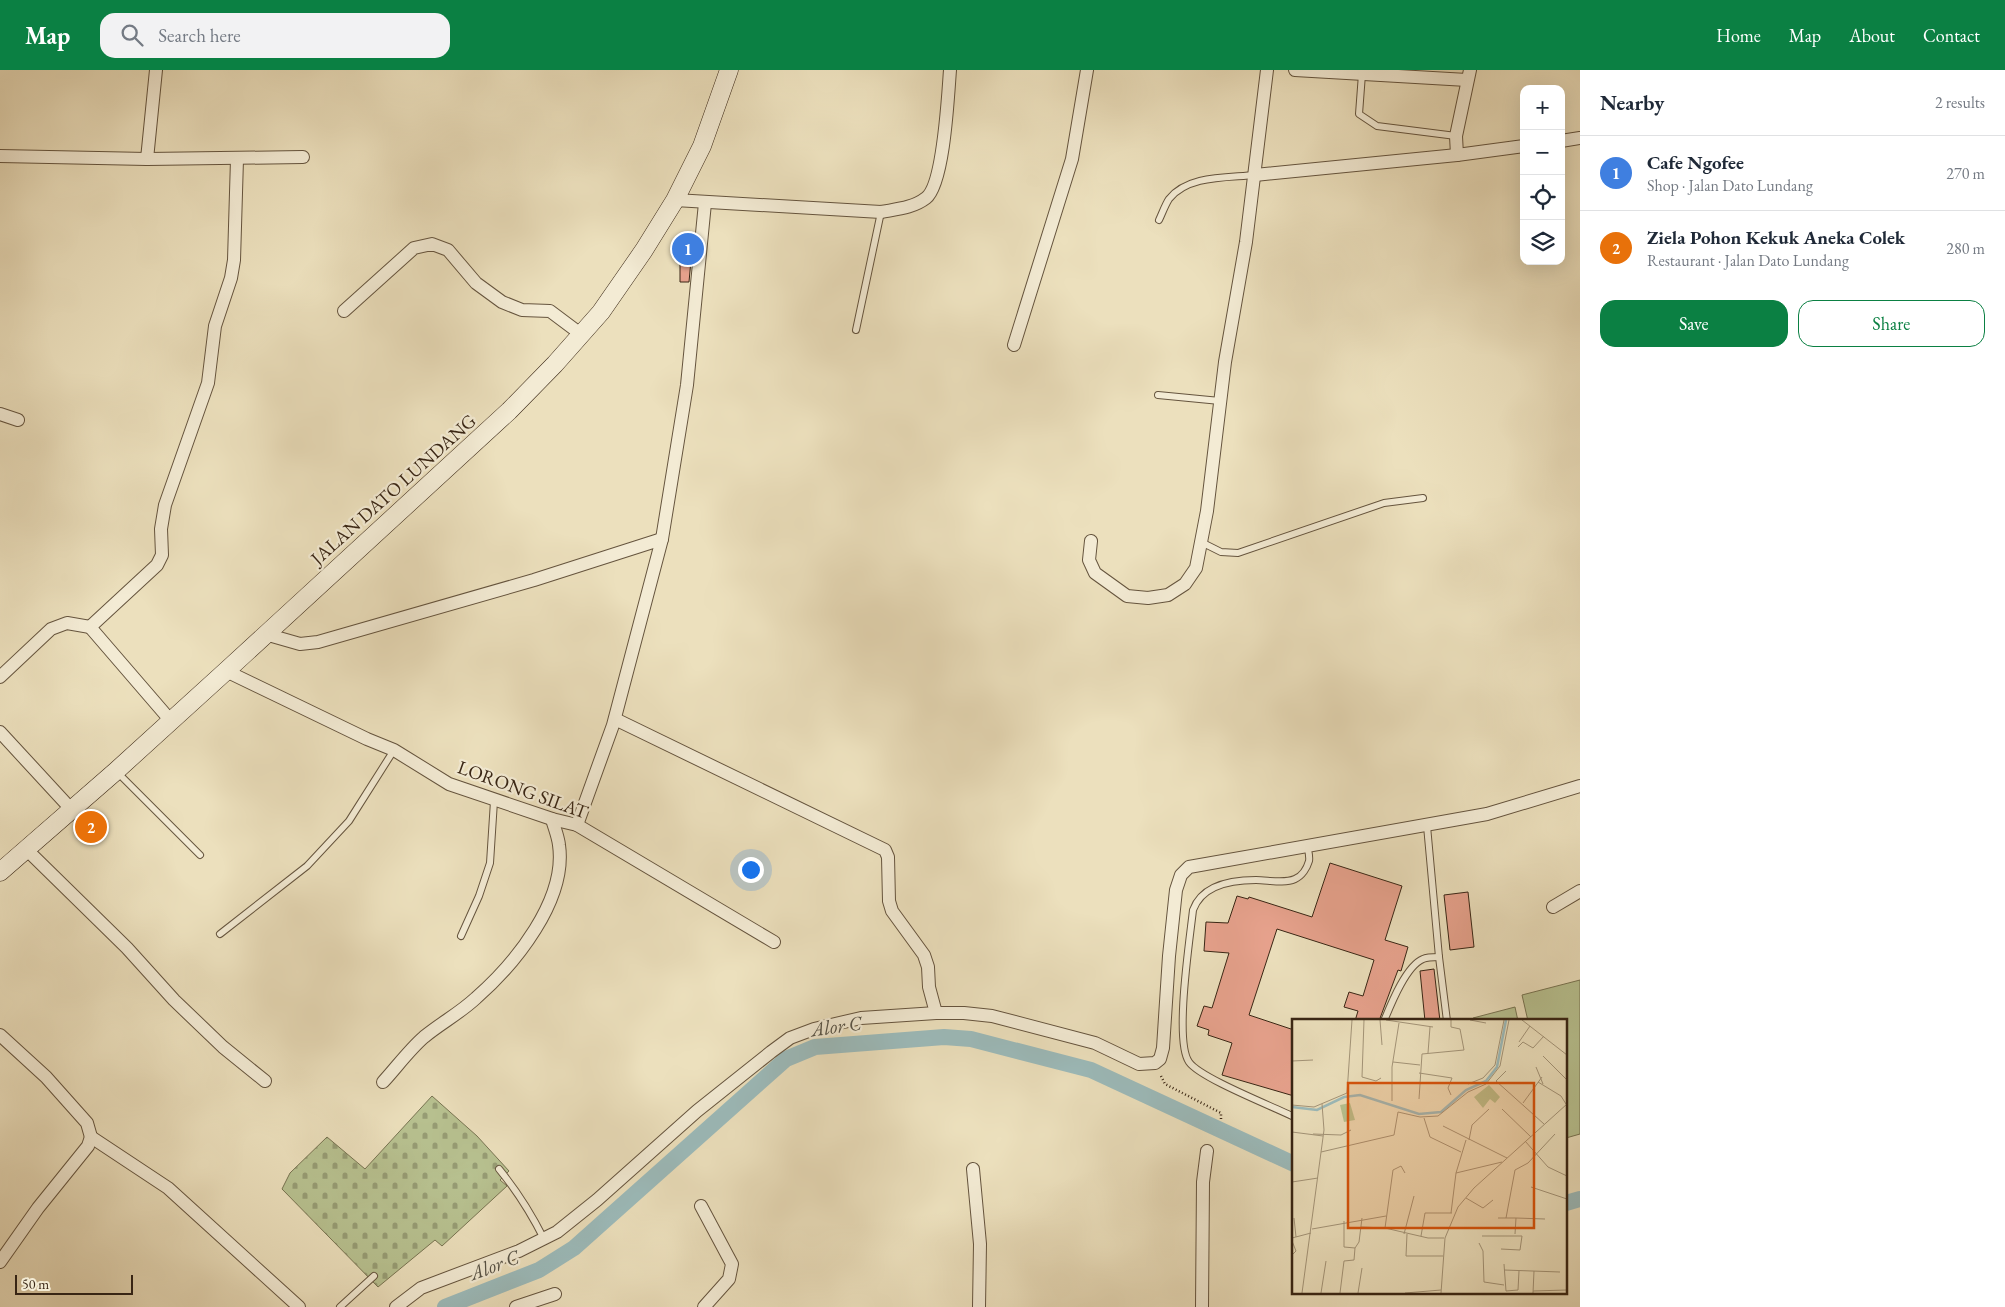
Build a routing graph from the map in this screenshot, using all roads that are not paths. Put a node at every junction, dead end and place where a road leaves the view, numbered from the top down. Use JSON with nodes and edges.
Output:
{"nodes":[{"id":1,"x":156,"y":70,"type":"edge"},
{"id":2,"x":729,"y":70,"type":"edge"},
{"id":3,"x":950,"y":70,"type":"edge"},
{"id":4,"x":1087,"y":70,"type":"edge"},
{"id":5,"x":1267,"y":70,"type":"edge"},
{"id":6,"x":1295,"y":70,"type":"edge"},
{"id":7,"x":1362,"y":74,"type":"junction"},
{"id":8,"x":1469,"y":75,"type":"edge"},
{"id":9,"x":1456,"y":136,"type":"junction"},
{"id":10,"x":1580,"y":138,"type":"edge"},
{"id":11,"x":1565,"y":140,"type":"edge"},
{"id":12,"x":1520,"y":147,"type":"edge"},
{"id":13,"x":1457,"y":155,"type":"junction"},
{"id":14,"x":0,"y":156,"type":"edge"},
{"id":15,"x":303,"y":157,"type":"dead end"},
{"id":16,"x":147,"y":159,"type":"junction"},
{"id":17,"x":237,"y":159,"type":"junction"},
{"id":18,"x":1255,"y":175,"type":"junction"},
{"id":19,"x":675,"y":200,"type":"junction"},
{"id":20,"x":706,"y":203,"type":"junction"},
{"id":21,"x":881,"y":212,"type":"junction"},
{"id":22,"x":1159,"y":220,"type":"dead end"},
{"id":23,"x":344,"y":311,"type":"dead end"},
{"id":24,"x":856,"y":330,"type":"dead end"},
{"id":25,"x":582,"y":335,"type":"junction"},
{"id":26,"x":1014,"y":345,"type":"dead end"},
{"id":27,"x":1158,"y":395,"type":"dead end"},
{"id":28,"x":1220,"y":401,"type":"junction"},
{"id":29,"x":0,"y":414,"type":"edge"},
{"id":30,"x":18,"y":420,"type":"dead end"},
{"id":31,"x":1423,"y":498,"type":"dead end"},
{"id":32,"x":662,"y":538,"type":"junction"},
{"id":33,"x":1091,"y":541,"type":"dead end"},
{"id":34,"x":1201,"y":542,"type":"junction"},
{"id":35,"x":90,"y":626,"type":"junction"},
{"id":36,"x":265,"y":634,"type":"junction"},
{"id":37,"x":226,"y":670,"type":"junction"},
{"id":38,"x":0,"y":677,"type":"edge"},
{"id":39,"x":615,"y":719,"type":"junction"},
{"id":40,"x":171,"y":721,"type":"junction"},
{"id":41,"x":0,"y":732,"type":"edge"},
{"id":42,"x":394,"y":750,"type":"junction"},
{"id":43,"x":116,"y":771,"type":"junction"},
{"id":44,"x":1580,"y":786,"type":"edge"},
{"id":45,"x":494,"y":800,"type":"junction"},
{"id":46,"x":71,"y":809,"type":"junction"},
{"id":47,"x":552,"y":819,"type":"junction"},
{"id":48,"x":577,"y":825,"type":"junction"},
{"id":49,"x":1427,"y":826,"type":"junction"},
{"id":50,"x":1307,"y":845,"type":"junction"},
{"id":51,"x":26,"y":848,"type":"junction"},
{"id":52,"x":200,"y":855,"type":"dead end"},
{"id":53,"x":0,"y":872,"type":"edge"},
{"id":54,"x":1580,"y":891,"type":"edge"},
{"id":55,"x":1553,"y":907,"type":"dead end"},
{"id":56,"x":220,"y":934,"type":"dead end"},
{"id":57,"x":461,"y":936,"type":"dead end"},
{"id":58,"x":774,"y":942,"type":"dead end"},
{"id":59,"x":1439,"y":957,"type":"junction"},
{"id":60,"x":936,"y":1013,"type":"junction"},
{"id":61,"x":1385,"y":1019,"type":"edge"},
{"id":62,"x":1447,"y":1019,"type":"edge"},
{"id":63,"x":0,"y":1035,"type":"edge"},
{"id":64,"x":265,"y":1082,"type":"dead end"},
{"id":65,"x":382,"y":1082,"type":"dead end"},
{"id":66,"x":1292,"y":1116,"type":"edge"},
{"id":67,"x":91,"y":1137,"type":"junction"},
{"id":68,"x":1208,"y":1151,"type":"dead end"},
{"id":69,"x":499,"y":1169,"type":"dead end"},
{"id":70,"x":973,"y":1169,"type":"dead end"},
{"id":71,"x":701,"y":1206,"type":"dead end"},
{"id":72,"x":544,"y":1239,"type":"junction"},
{"id":73,"x":0,"y":1262,"type":"edge"},
{"id":74,"x":374,"y":1276,"type":"dead end"},
{"id":75,"x":555,"y":1294,"type":"dead end"},
{"id":76,"x":298,"y":1307,"type":"edge"},
{"id":77,"x":340,"y":1307,"type":"edge"},
{"id":78,"x":396,"y":1307,"type":"edge"},
{"id":79,"x":516,"y":1307,"type":"edge"},
{"id":80,"x":704,"y":1307,"type":"edge"},
{"id":81,"x":978,"y":1307,"type":"edge"},
{"id":82,"x":1202,"y":1307,"type":"edge"}],
"edges":[{"from":1,"to":16,"type":"street"},
{"from":2,"to":19,"type":"main road","name":"JALAN DATO LUNDANG"},
{"from":3,"to":21,"type":"street"},
{"from":4,"to":26,"type":"street"},
{"from":5,"to":18,"type":"street"},
{"from":6,"to":7,"type":"street"},
{"from":7,"to":8,"type":"street"},
{"from":7,"to":9,"type":"lane"},
{"from":8,"to":9,"type":"street"},
{"from":9,"to":13,"type":"street"},
{"from":10,"to":11,"type":"street"},
{"from":12,"to":13,"type":"street"},
{"from":13,"to":18,"type":"street"},
{"from":14,"to":16,"type":"street"},
{"from":15,"to":17,"type":"street"},
{"from":16,"to":17,"type":"street"},
{"from":17,"to":35,"type":"street"},
{"from":18,"to":22,"type":"lane"},
{"from":18,"to":28,"type":"street"},
{"from":19,"to":20,"type":"street"},
{"from":19,"to":25,"type":"main road","name":"JALAN DATO LUNDANG"},
{"from":20,"to":21,"type":"street"},
{"from":20,"to":32,"type":"street"},
{"from":21,"to":24,"type":"lane"},
{"from":23,"to":25,"type":"street"},
{"from":25,"to":36,"type":"main road","name":"JALAN DATO LUNDANG"},
{"from":27,"to":28,"type":"lane"},
{"from":28,"to":34,"type":"street"},
{"from":29,"to":30,"type":"street"},
{"from":31,"to":34,"type":"lane"},
{"from":32,"to":36,"type":"street"},
{"from":32,"to":39,"type":"street"},
{"from":33,"to":34,"type":"street"},
{"from":35,"to":38,"type":"street"},
{"from":35,"to":40,"type":"street"},
{"from":36,"to":37,"type":"main road","name":"JALAN DATO LUNDANG"},
{"from":37,"to":40,"type":"main road","name":"JALAN DATO LUNDANG"},
{"from":37,"to":42,"type":"street","name":"LORONG SILAT"},
{"from":39,"to":48,"type":"street"},
{"from":39,"to":60,"type":"street"},
{"from":40,"to":43,"type":"main road","name":"JALAN DATO LUNDANG"},
{"from":41,"to":46,"type":"street"},
{"from":42,"to":45,"type":"street","name":"LORONG SILAT"},
{"from":42,"to":56,"type":"lane"},
{"from":43,"to":46,"type":"main road","name":"JALAN DATO LUNDANG"},
{"from":43,"to":52,"type":"lane"},
{"from":44,"to":49,"type":"street"},
{"from":45,"to":47,"type":"street","name":"LORONG SILAT"},
{"from":45,"to":57,"type":"lane"},
{"from":46,"to":51,"type":"main road","name":"JALAN DATO LUNDANG"},
{"from":47,"to":48,"type":"street","name":"LORONG SILAT"},
{"from":47,"to":65,"type":"street"},
{"from":48,"to":58,"type":"street","name":"LORONG SILAT"},
{"from":49,"to":50,"type":"street"},
{"from":49,"to":59,"type":"lane"},
{"from":50,"to":60,"type":"street"},
{"from":50,"to":66,"type":"lane"},
{"from":51,"to":53,"type":"main road","name":"JALAN DATO LUNDANG"},
{"from":51,"to":64,"type":"street"},
{"from":54,"to":55,"type":"street"},
{"from":59,"to":61,"type":"lane"},
{"from":59,"to":62,"type":"lane"},
{"from":60,"to":72,"type":"street"},
{"from":63,"to":67,"type":"street"},
{"from":67,"to":73,"type":"street"},
{"from":67,"to":76,"type":"street"},
{"from":68,"to":82,"type":"street"},
{"from":69,"to":72,"type":"lane"},
{"from":70,"to":81,"type":"street"},
{"from":71,"to":80,"type":"street"},
{"from":72,"to":78,"type":"street"},
{"from":74,"to":77,"type":"lane"},
{"from":75,"to":79,"type":"street"}]}
